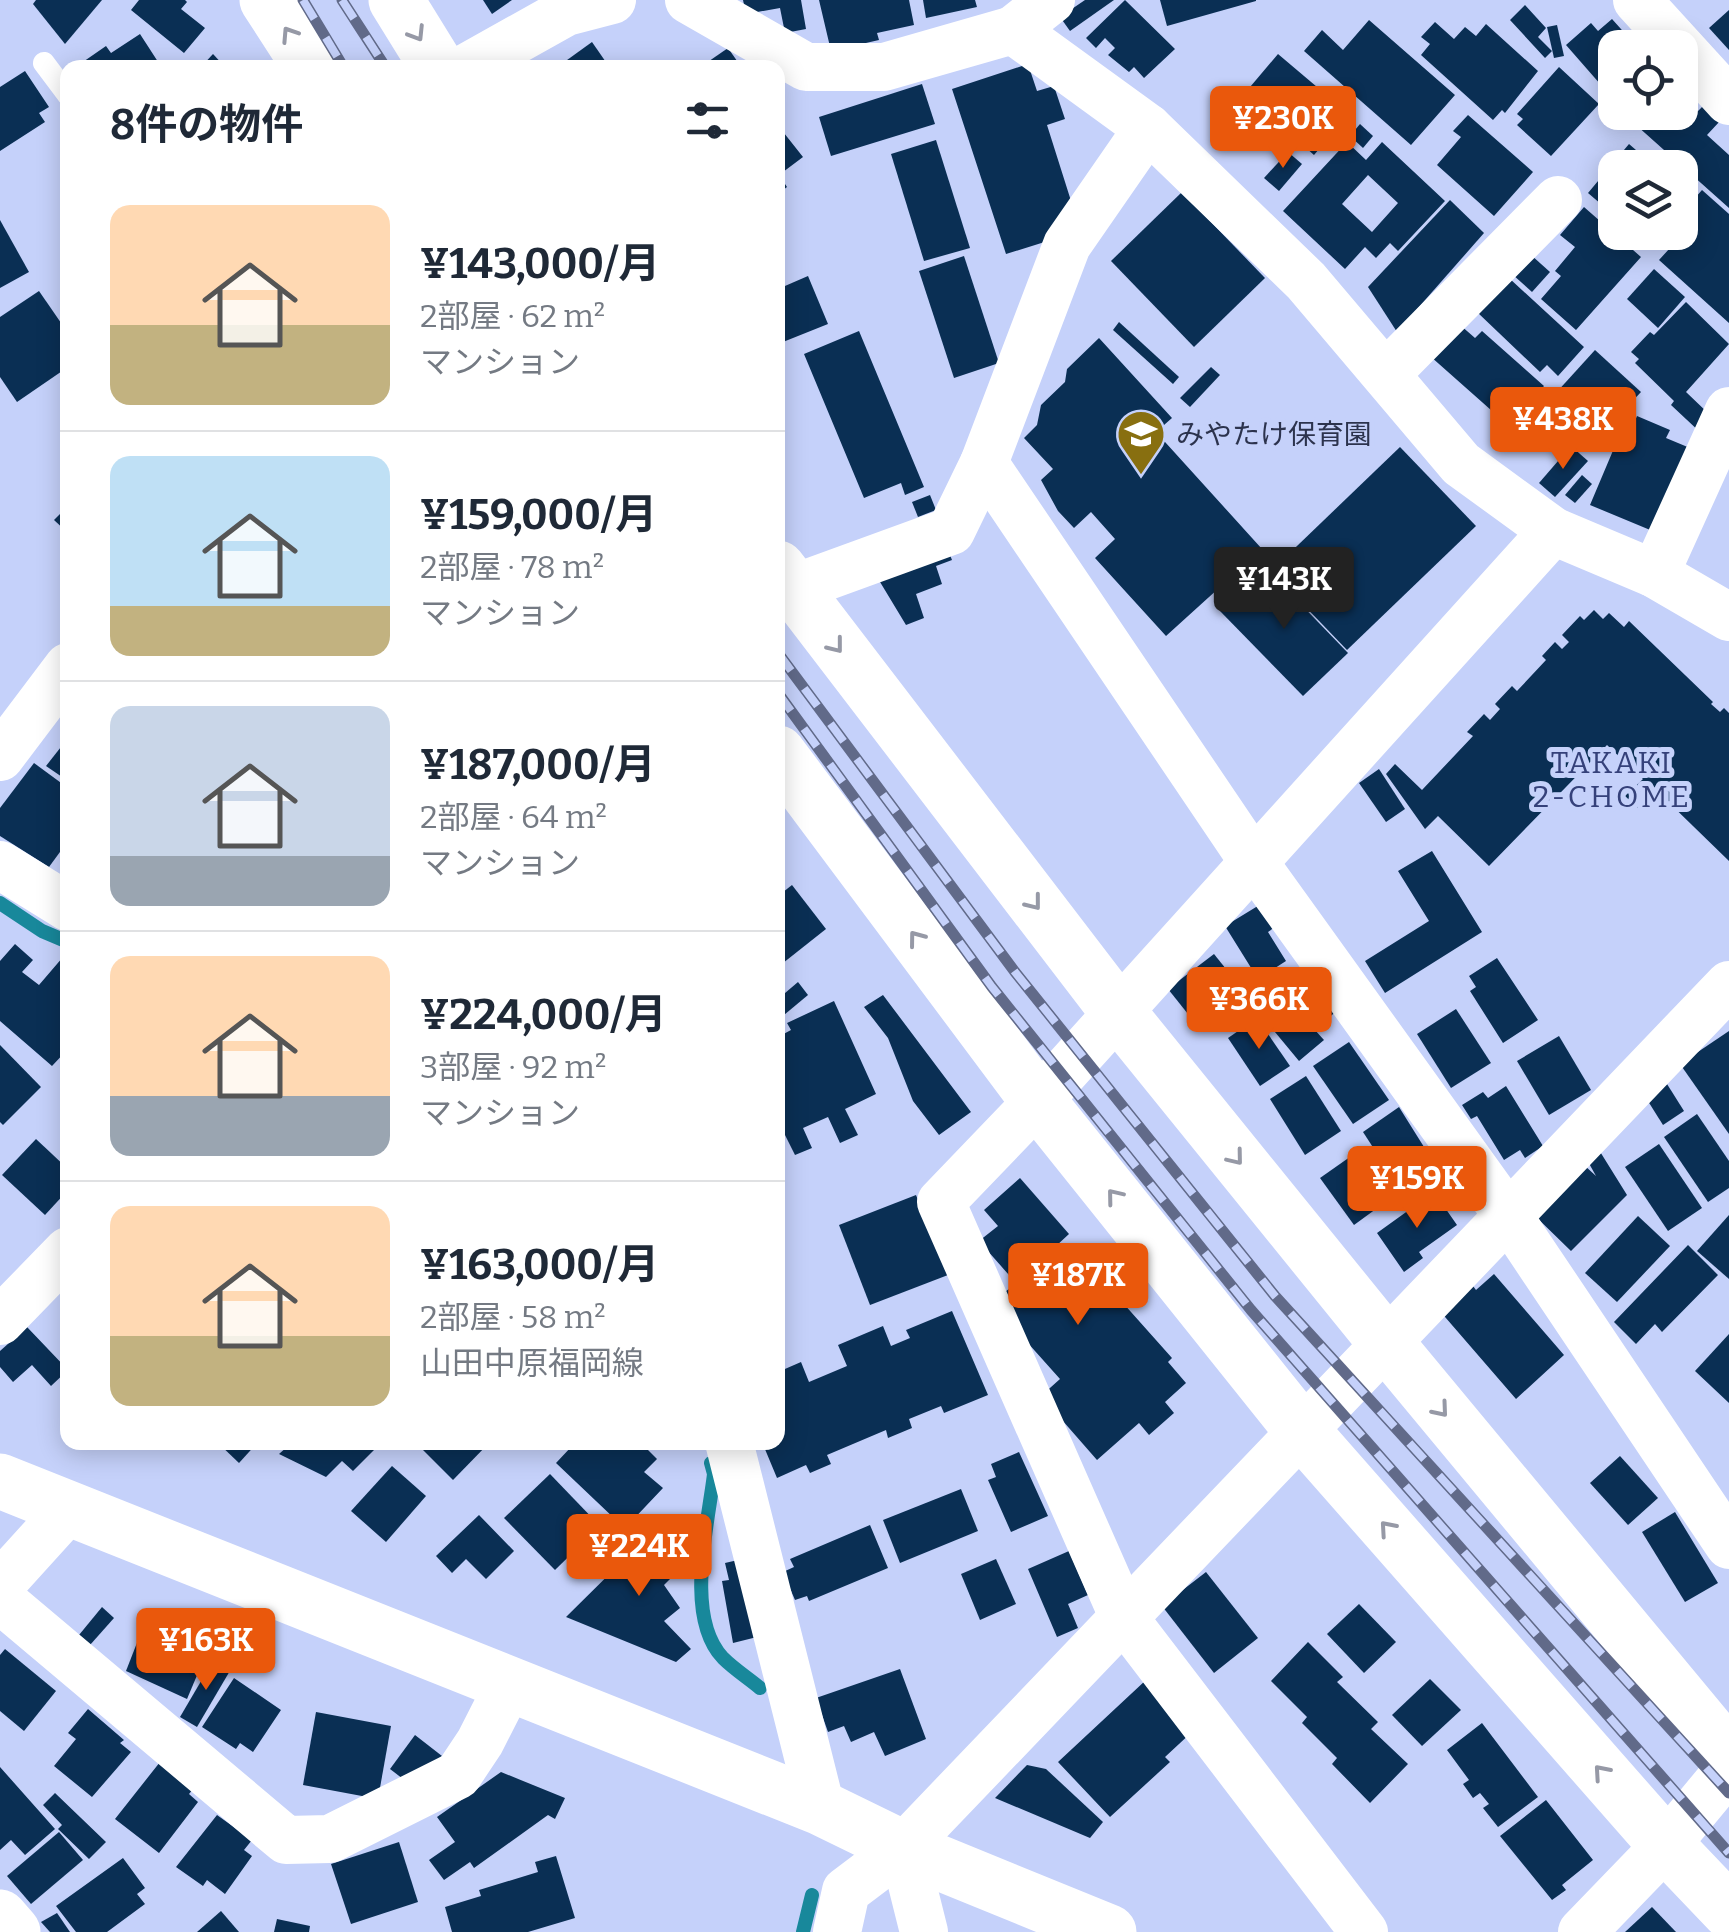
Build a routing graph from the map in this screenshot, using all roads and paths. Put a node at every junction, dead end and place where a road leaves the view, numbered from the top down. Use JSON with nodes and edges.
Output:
{"nodes":[{"id":1,"x":267,"y":0,"type":"edge"},
{"id":2,"x":396,"y":0,"type":"edge"},
{"id":3,"x":612,"y":0,"type":"edge"},
{"id":4,"x":689,"y":0,"type":"edge"},
{"id":5,"x":1051,"y":0,"type":"edge"},
{"id":6,"x":1637,"y":0,"type":"edge"},
{"id":7,"x":1013,"y":30,"type":"junction"},
{"id":8,"x":306,"y":60,"type":"edge"},
{"id":9,"x":433,"y":60,"type":"edge"},
{"id":10,"x":480,"y":60,"type":"edge"},
{"id":11,"x":44,"y":63,"type":"dead end"},
{"id":12,"x":60,"y":84,"type":"edge"},
{"id":13,"x":1729,"y":102,"type":"edge"},
{"id":14,"x":1148,"y":128,"type":"junction"},
{"id":15,"x":1558,"y":200,"type":"dead end"},
{"id":16,"x":1386,"y":374,"type":"junction"},
{"id":17,"x":1729,"y":411,"type":"edge"},
{"id":18,"x":984,"y":462,"type":"junction"},
{"id":19,"x":1553,"y":531,"type":"junction"},
{"id":20,"x":1654,"y":574,"type":"junction"},
{"id":21,"x":785,"y":583,"type":"edge"},
{"id":22,"x":785,"y":587,"type":"edge"},
{"id":23,"x":1729,"y":617,"type":"edge"},
{"id":24,"x":60,"y":678,"type":"edge"},
{"id":25,"x":0,"y":758,"type":"edge"},
{"id":26,"x":785,"y":762,"type":"edge"},
{"id":27,"x":1253,"y":861,"type":"junction"},
{"id":28,"x":0,"y":865,"type":"edge"},
{"id":29,"x":60,"y":902,"type":"edge"},
{"id":30,"x":1729,"y":985,"type":"edge"},
{"id":31,"x":1118,"y":1012,"type":"junction"},
{"id":32,"x":1038,"y":1101,"type":"junction"},
{"id":33,"x":1509,"y":1217,"type":"junction"},
{"id":34,"x":60,"y":1259,"type":"edge"},
{"id":35,"x":0,"y":1321,"type":"edge"},
{"id":36,"x":1387,"y":1344,"type":"junction"},
{"id":37,"x":1303,"y":1432,"type":"junction"},
{"id":38,"x":731,"y":1450,"type":"edge"},
{"id":39,"x":0,"y":1481,"type":"edge"},
{"id":40,"x":68,"y":1510,"type":"junction"},
{"id":41,"x":1729,"y":1545,"type":"edge"},
{"id":42,"x":0,"y":1585,"type":"edge"},
{"id":43,"x":0,"y":1598,"type":"edge"},
{"id":44,"x":1124,"y":1618,"type":"junction"},
{"id":45,"x":510,"y":1685,"type":"junction"},
{"id":46,"x":1729,"y":1756,"type":"edge"},
{"id":47,"x":1729,"y":1769,"type":"edge"},
{"id":48,"x":821,"y":1808,"type":"junction"},
{"id":49,"x":1666,"y":1846,"type":"junction"},
{"id":50,"x":903,"y":1848,"type":"junction"},
{"id":51,"x":1729,"y":1912,"type":"edge"},
{"id":52,"x":0,"y":1916,"type":"edge"},
{"id":53,"x":14,"y":1932,"type":"edge"},
{"id":54,"x":836,"y":1932,"type":"edge"},
{"id":55,"x":924,"y":1932,"type":"edge"},
{"id":56,"x":1109,"y":1932,"type":"edge"},
{"id":57,"x":1364,"y":1932,"type":"edge"},
{"id":58,"x":1582,"y":1932,"type":"edge"}],
"edges":[{"from":8,"to":1,"type":"street","one_way":true},
{"from":2,"to":9,"type":"street","one_way":true},
{"from":3,"to":10,"type":"street"},
{"from":4,"to":7,"type":"street"},
{"from":5,"to":7,"type":"street"},
{"from":6,"to":13,"type":"street"},
{"from":7,"to":14,"type":"street"},
{"from":11,"to":12,"type":"lane"},
{"from":14,"to":16,"type":"street"},
{"from":14,"to":18,"type":"street"},
{"from":15,"to":16,"type":"street"},
{"from":16,"to":19,"type":"street"},
{"from":17,"to":20,"type":"street"},
{"from":18,"to":21,"type":"street"},
{"from":18,"to":27,"type":"street"},
{"from":19,"to":20,"type":"street"},
{"from":19,"to":27,"type":"street"},
{"from":20,"to":23,"type":"street"},
{"from":22,"to":31,"type":"street","one_way":true},
{"from":24,"to":25,"type":"street"},
{"from":32,"to":26,"type":"street","one_way":true},
{"from":27,"to":31,"type":"street"},
{"from":27,"to":33,"type":"street"},
{"from":28,"to":29,"type":"street"},
{"from":30,"to":33,"type":"street"},
{"from":31,"to":32,"type":"street"},
{"from":31,"to":36,"type":"street","one_way":true},
{"from":37,"to":32,"type":"street","one_way":true},
{"from":32,"to":44,"type":"street"},
{"from":33,"to":36,"type":"street"},
{"from":33,"to":41,"type":"street"},
{"from":34,"to":35,"type":"street"},
{"from":36,"to":37,"type":"street"},
{"from":36,"to":46,"type":"street","one_way":true},
{"from":37,"to":44,"type":"street"},
{"from":49,"to":37,"type":"street","one_way":true},
{"from":38,"to":48,"type":"street"},
{"from":39,"to":40,"type":"street"},
{"from":40,"to":42,"type":"street"},
{"from":40,"to":45,"type":"street"},
{"from":43,"to":45,"type":"street"},
{"from":44,"to":50,"type":"street"},
{"from":44,"to":57,"type":"street"},
{"from":45,"to":48,"type":"street"},
{"from":47,"to":49,"type":"street"},
{"from":48,"to":50,"type":"street"},
{"from":49,"to":51,"type":"street"},
{"from":49,"to":58,"type":"street"},
{"from":50,"to":54,"type":"street"},
{"from":50,"to":55,"type":"street"},
{"from":50,"to":56,"type":"street"},
{"from":52,"to":53,"type":"street"}]}
